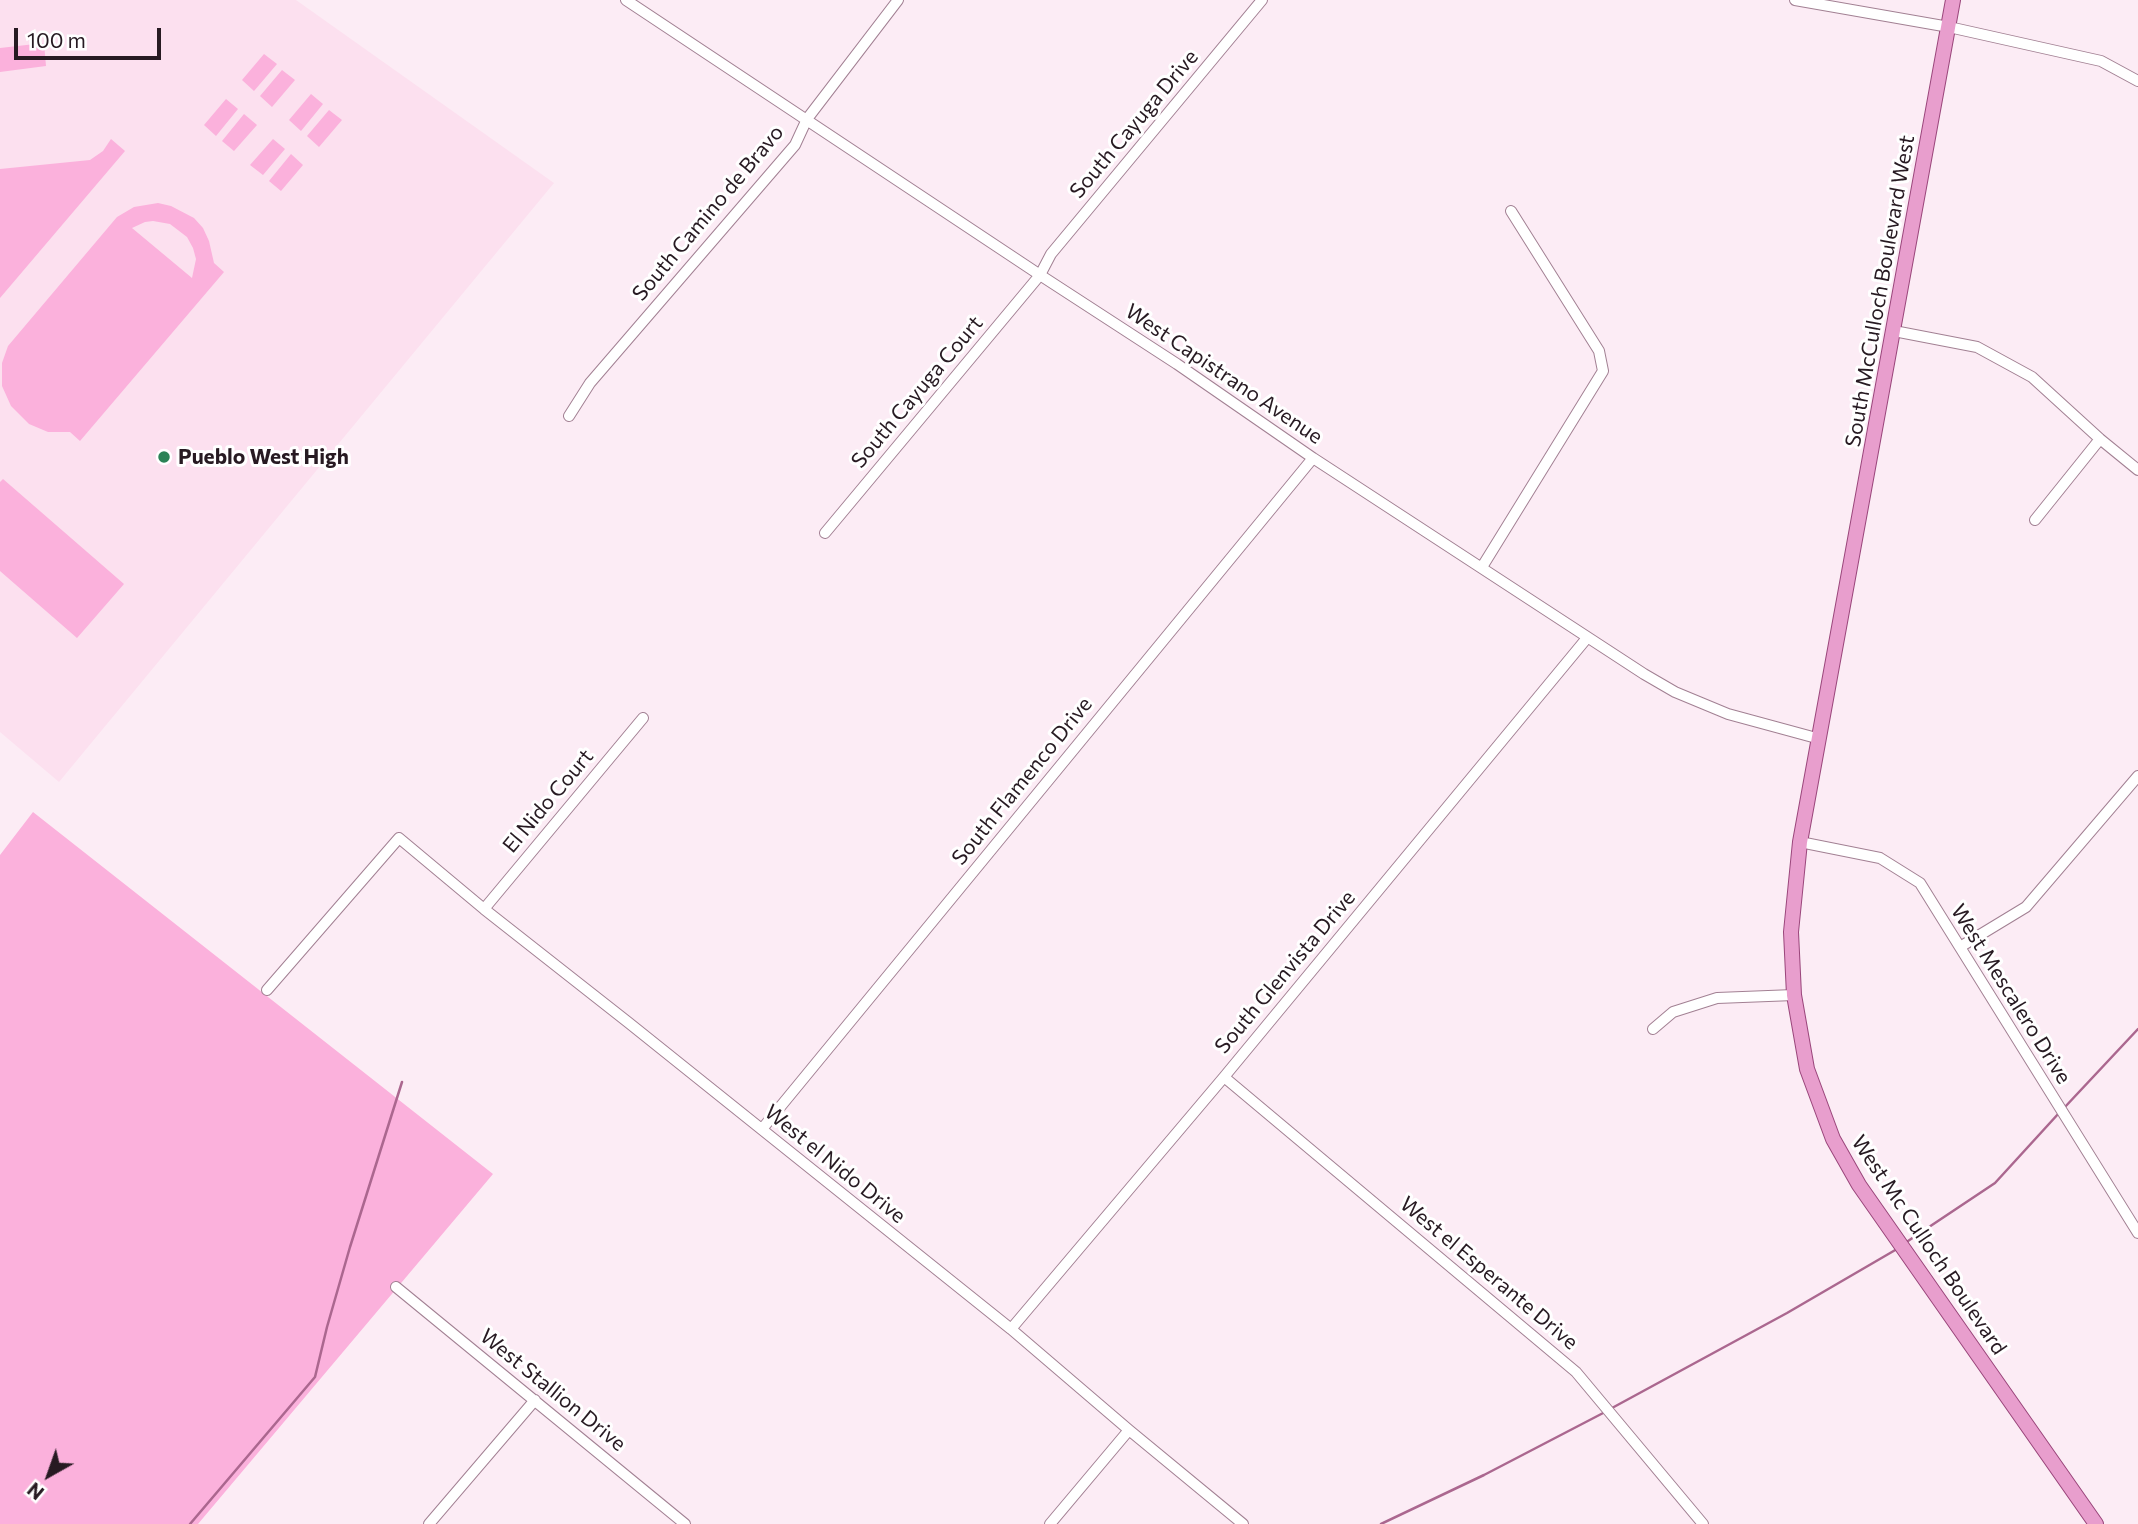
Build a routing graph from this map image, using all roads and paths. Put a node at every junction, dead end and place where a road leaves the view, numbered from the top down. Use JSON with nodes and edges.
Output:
{"nodes":[{"id":1,"x":626,"y":0,"type":"edge"},
{"id":2,"x":898,"y":0,"type":"edge"},
{"id":3,"x":1262,"y":0,"type":"edge"},
{"id":4,"x":1795,"y":0,"type":"edge"},
{"id":5,"x":1953,"y":0,"type":"edge"},
{"id":6,"x":1948,"y":27,"type":"junction"},
{"id":7,"x":2138,"y":81,"type":"edge"},
{"id":8,"x":807,"y":119,"type":"junction"},
{"id":9,"x":1511,"y":211,"type":"dead end"},
{"id":10,"x":1040,"y":275,"type":"junction"},
{"id":11,"x":1894,"y":331,"type":"junction"},
{"id":12,"x":569,"y":416,"type":"dead end"},
{"id":13,"x":2100,"y":439,"type":"junction"},
{"id":14,"x":1313,"y":458,"type":"junction"},
{"id":15,"x":2138,"y":470,"type":"edge"},
{"id":16,"x":2035,"y":520,"type":"dead end"},
{"id":17,"x":825,"y":533,"type":"dead end"},
{"id":18,"x":1482,"y":567,"type":"junction"},
{"id":19,"x":1847,"y":589,"type":"joint"},
{"id":20,"x":1587,"y":638,"type":"junction"},
{"id":21,"x":643,"y":718,"type":"dead end"},
{"id":22,"x":1820,"y":739,"type":"junction"},
{"id":23,"x":2138,"y":776,"type":"edge"},
{"id":24,"x":1800,"y":842,"type":"junction"},
{"id":25,"x":484,"y":909,"type":"junction"},
{"id":26,"x":1960,"y":947,"type":"junction"},
{"id":27,"x":267,"y":990,"type":"dead end"},
{"id":28,"x":1794,"y":995,"type":"junction"},
{"id":29,"x":1653,"y":1029,"type":"dead end"},
{"id":30,"x":1224,"y":1077,"type":"junction"},
{"id":31,"x":762,"y":1129,"type":"junction"},
{"id":32,"x":2138,"y":1233,"type":"edge"},
{"id":33,"x":396,"y":1287,"type":"dead end"},
{"id":34,"x":1011,"y":1329,"type":"junction"},
{"id":35,"x":535,"y":1400,"type":"junction"},
{"id":36,"x":1129,"y":1430,"type":"junction"},
{"id":37,"x":429,"y":1524,"type":"edge"},
{"id":38,"x":685,"y":1524,"type":"edge"},
{"id":39,"x":1050,"y":1524,"type":"edge"},
{"id":40,"x":1243,"y":1524,"type":"edge"},
{"id":41,"x":1703,"y":1524,"type":"edge"},
{"id":42,"x":2096,"y":1524,"type":"edge"}],
"edges":[{"from":1,"to":8,"type":"street","name":"West Capistrano Avenue"},
{"from":2,"to":8,"type":"street","name":"South Camino de Bravo"},
{"from":3,"to":10,"type":"street","name":"South Cayuga Drive"},
{"from":4,"to":6,"type":"street"},
{"from":5,"to":6,"type":"main road","name":"South McCulloch Boulevard West"},
{"from":6,"to":7,"type":"street"},
{"from":6,"to":11,"type":"main road","name":"South McCulloch Boulevard West"},
{"from":8,"to":10,"type":"street","name":"West Capistrano Avenue"},
{"from":8,"to":12,"type":"street","name":"South Camino de Bravo"},
{"from":9,"to":18,"type":"street"},
{"from":10,"to":14,"type":"street","name":"West Capistrano Avenue"},
{"from":10,"to":17,"type":"street","name":"South Cayuga Court"},
{"from":11,"to":13,"type":"street"},
{"from":11,"to":19,"type":"main road","name":"South McCulloch Boulevard West"},
{"from":13,"to":15,"type":"street"},
{"from":13,"to":16,"type":"street"},
{"from":14,"to":18,"type":"street","name":"West Capistrano Avenue"},
{"from":14,"to":31,"type":"street","name":"South Flamenco Drive"},
{"from":18,"to":20,"type":"street","name":"West Capistrano Avenue"},
{"from":19,"to":22,"type":"main road","name":"West Mc Culloch Boulevard"},
{"from":20,"to":22,"type":"street","name":"West Capistrano Avenue"},
{"from":20,"to":30,"type":"street","name":"South Glenvista Drive"},
{"from":21,"to":25,"type":"street","name":"El Nido Court"},
{"from":22,"to":24,"type":"main road","name":"West Mc Culloch Boulevard"},
{"from":23,"to":26,"type":"street"},
{"from":24,"to":26,"type":"street","name":"West Mescalero Drive"},
{"from":24,"to":28,"type":"main road","name":"West Mc Culloch Boulevard"},
{"from":25,"to":27,"type":"street","name":"West el Nido Drive"},
{"from":25,"to":31,"type":"street","name":"West el Nido Drive"},
{"from":26,"to":32,"type":"street","name":"West Mescalero Drive"},
{"from":28,"to":29,"type":"street"},
{"from":28,"to":42,"type":"main road","name":"West Mc Culloch Boulevard"},
{"from":30,"to":34,"type":"street","name":"South Glenvista Drive"},
{"from":30,"to":41,"type":"street","name":"West el Esperante Drive"},
{"from":31,"to":34,"type":"street","name":"West el Nido Drive"},
{"from":33,"to":35,"type":"street","name":"West Stallion Drive"},
{"from":34,"to":36,"type":"street","name":"West el Nido Drive"},
{"from":35,"to":37,"type":"street"},
{"from":35,"to":38,"type":"street","name":"West Stallion Drive"},
{"from":36,"to":39,"type":"street"},
{"from":36,"to":40,"type":"street","name":"West el Nido Drive"}]}
